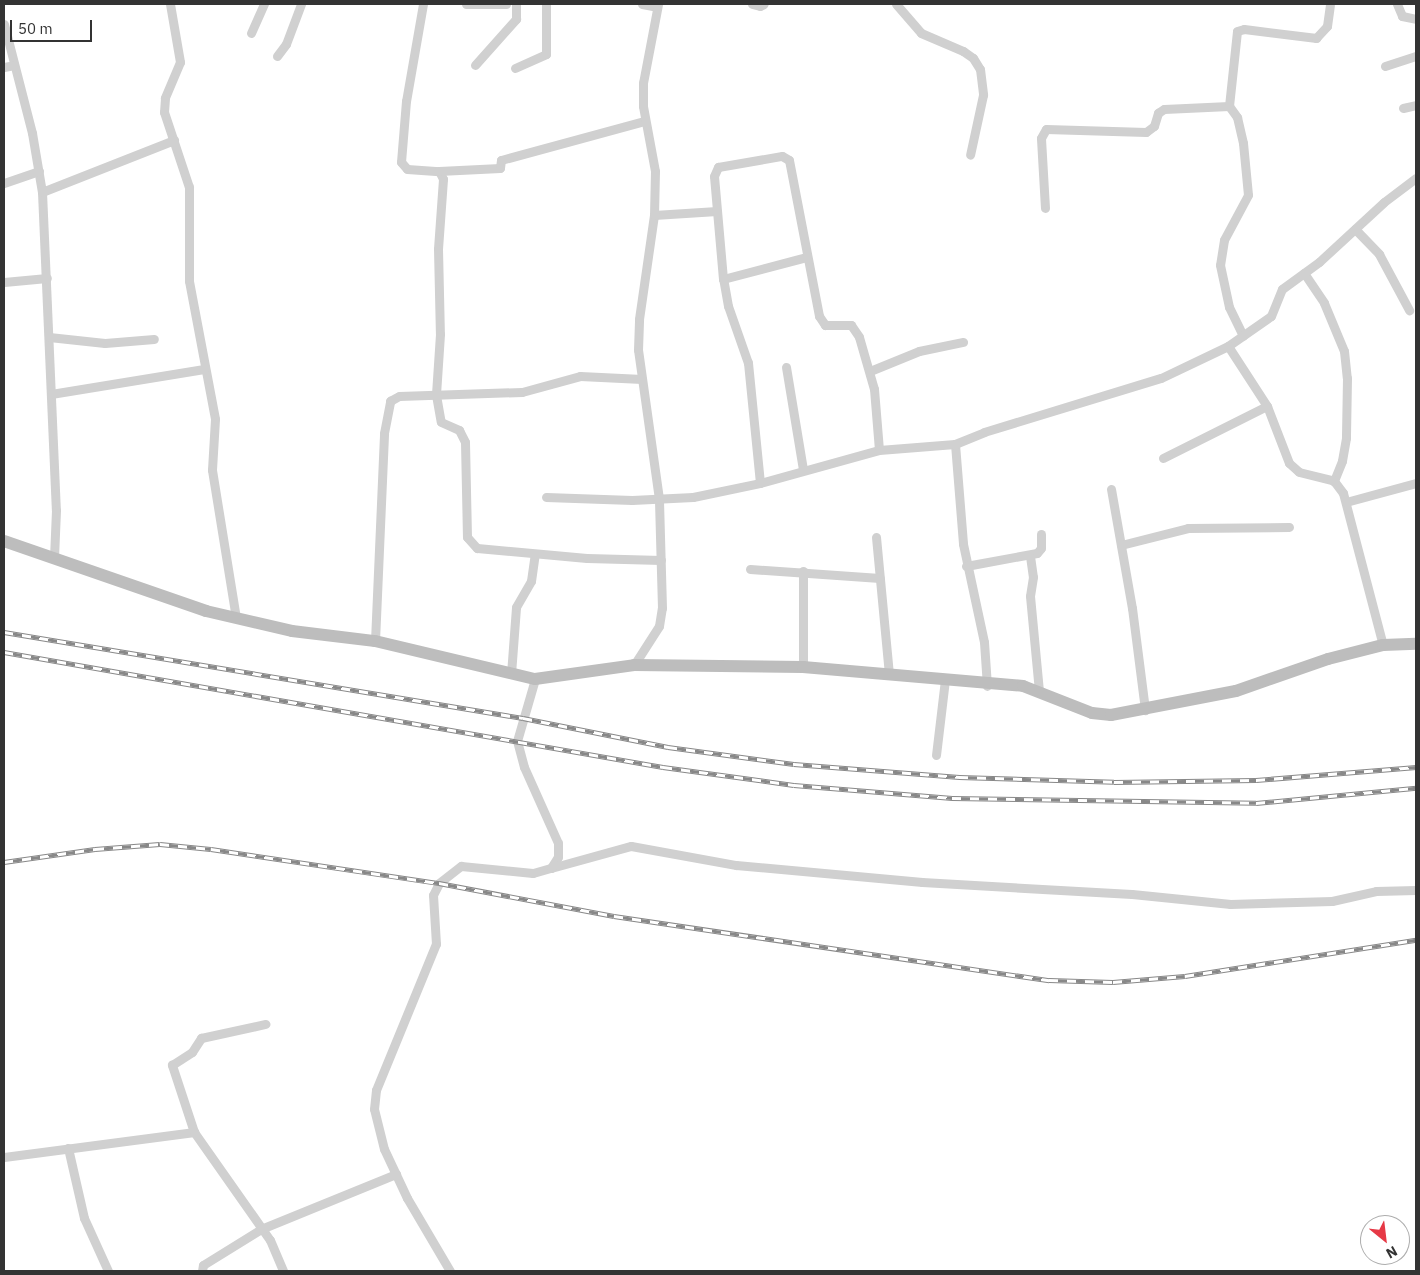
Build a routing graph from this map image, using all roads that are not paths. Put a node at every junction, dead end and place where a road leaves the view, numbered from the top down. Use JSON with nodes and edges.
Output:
{"nodes":[{"id":1,"x":170,"y":4,"type":"edge"},
{"id":2,"x":264,"y":4,"type":"edge"},
{"id":3,"x":301,"y":4,"type":"edge"},
{"id":4,"x":423,"y":4,"type":"edge"},
{"id":5,"x":466,"y":4,"type":"edge"},
{"id":6,"x":506,"y":4,"type":"edge"},
{"id":7,"x":516,"y":4,"type":"edge"},
{"id":8,"x":546,"y":4,"type":"edge"},
{"id":9,"x":642,"y":4,"type":"edge"},
{"id":10,"x":752,"y":4,"type":"edge"},
{"id":11,"x":764,"y":4,"type":"edge"},
{"id":12,"x":896,"y":4,"type":"edge"},
{"id":13,"x":1396,"y":4,"type":"edge"},
{"id":14,"x":1330,"y":5,"type":"edge"},
{"id":15,"x":658,"y":6,"type":"edge"},
{"id":16,"x":1416,"y":19,"type":"edge"},
{"id":17,"x":4,"y":24,"type":"edge"},
{"id":18,"x":251,"y":33,"type":"dead end"},
{"id":19,"x":277,"y":56,"type":"dead end"},
{"id":20,"x":1416,"y":56,"type":"edge"},
{"id":21,"x":14,"y":65,"type":"junction"},
{"id":22,"x":475,"y":65,"type":"dead end"},
{"id":23,"x":1385,"y":66,"type":"dead end"},
{"id":24,"x":4,"y":67,"type":"edge"},
{"id":25,"x":515,"y":68,"type":"dead end"},
{"id":26,"x":1416,"y":105,"type":"edge"},
{"id":27,"x":1229,"y":106,"type":"junction"},
{"id":28,"x":1403,"y":108,"type":"dead end"},
{"id":29,"x":645,"y":121,"type":"junction"},
{"id":30,"x":174,"y":140,"type":"junction"},
{"id":31,"x":970,"y":154,"type":"dead end"},
{"id":32,"x":40,"y":171,"type":"junction"},
{"id":33,"x":439,"y":171,"type":"junction"},
{"id":34,"x":1416,"y":178,"type":"edge"},
{"id":35,"x":4,"y":183,"type":"edge"},
{"id":36,"x":42,"y":192,"type":"junction"},
{"id":37,"x":1045,"y":208,"type":"dead end"},
{"id":38,"x":717,"y":211,"type":"junction"},
{"id":39,"x":654,"y":215,"type":"junction"},
{"id":40,"x":1355,"y":229,"type":"junction"},
{"id":41,"x":806,"y":257,"type":"junction"},
{"id":42,"x":1304,"y":273,"type":"junction"},
{"id":43,"x":47,"y":278,"type":"junction"},
{"id":44,"x":723,"y":279,"type":"junction"},
{"id":45,"x":4,"y":282,"type":"edge"},
{"id":46,"x":1409,"y":310,"type":"dead end"},
{"id":47,"x":1244,"y":336,"type":"junction"},
{"id":48,"x":49,"y":337,"type":"junction"},
{"id":49,"x":154,"y":339,"type":"dead end"},
{"id":50,"x":964,"y":342,"type":"dead end"},
{"id":51,"x":1228,"y":346,"type":"junction"},
{"id":52,"x":786,"y":367,"type":"dead end"},
{"id":53,"x":204,"y":369,"type":"junction"},
{"id":54,"x":870,"y":372,"type":"junction"},
{"id":55,"x":642,"y":379,"type":"junction"},
{"id":56,"x":51,"y":394,"type":"junction"},
{"id":57,"x":436,"y":396,"type":"junction"},
{"id":58,"x":1267,"y":406,"type":"junction"},
{"id":59,"x":955,"y":444,"type":"junction"},
{"id":60,"x":879,"y":450,"type":"junction"},
{"id":61,"x":1163,"y":458,"type":"dead end"},
{"id":62,"x":803,"y":470,"type":"junction"},
{"id":63,"x":1334,"y":481,"type":"junction"},
{"id":64,"x":760,"y":482,"type":"junction"},
{"id":65,"x":1416,"y":483,"type":"edge"},
{"id":66,"x":1111,"y":489,"type":"dead end"},
{"id":67,"x":546,"y":497,"type":"dead end"},
{"id":68,"x":659,"y":499,"type":"junction"},
{"id":69,"x":1346,"y":502,"type":"junction"},
{"id":70,"x":1289,"y":527,"type":"dead end"},
{"id":71,"x":1041,"y":534,"type":"dead end"},
{"id":72,"x":876,"y":537,"type":"dead end"},
{"id":73,"x":4,"y":541,"type":"edge"},
{"id":74,"x":1121,"y":545,"type":"junction"},
{"id":75,"x":536,"y":554,"type":"junction"},
{"id":76,"x":1030,"y":556,"type":"junction"},
{"id":77,"x":54,"y":558,"type":"junction"},
{"id":78,"x":661,"y":560,"type":"junction"},
{"id":79,"x":966,"y":566,"type":"junction"},
{"id":80,"x":750,"y":568,"type":"dead end"},
{"id":81,"x":803,"y":571,"type":"junction"},
{"id":82,"x":880,"y":578,"type":"junction"},
{"id":83,"x":236,"y":618,"type":"junction"},
{"id":84,"x":375,"y":641,"type":"junction"},
{"id":85,"x":1416,"y":644,"type":"edge"},
{"id":86,"x":1383,"y":645,"type":"junction"},
{"id":87,"x":634,"y":665,"type":"junction"},
{"id":88,"x":803,"y":667,"type":"junction"},
{"id":89,"x":511,"y":674,"type":"junction"},
{"id":90,"x":889,"y":674,"type":"junction"},
{"id":91,"x":534,"y":679,"type":"junction"},
{"id":92,"x":945,"y":680,"type":"junction"},
{"id":93,"x":987,"y":686,"type":"junction"},
{"id":94,"x":1039,"y":692,"type":"junction"},
{"id":95,"x":1145,"y":710,"type":"junction"},
{"id":96,"x":936,"y":754,"type":"dead end"},
{"id":97,"x":550,"y":868,"type":"junction"},
{"id":98,"x":1416,"y":890,"type":"edge"},
{"id":99,"x":265,"y":1024,"type":"dead end"},
{"id":100,"x":194,"y":1132,"type":"junction"},
{"id":101,"x":68,"y":1148,"type":"junction"},
{"id":102,"x":4,"y":1157,"type":"edge"},
{"id":103,"x":396,"y":1174,"type":"junction"},
{"id":104,"x":261,"y":1229,"type":"junction"},
{"id":105,"x":108,"y":1271,"type":"edge"},
{"id":106,"x":202,"y":1271,"type":"edge"},
{"id":107,"x":283,"y":1271,"type":"edge"},
{"id":108,"x":450,"y":1271,"type":"edge"}],
"edges":[{"from":1,"to":30,"type":"street"},
{"from":2,"to":18,"type":"street"},
{"from":3,"to":19,"type":"street"},
{"from":4,"to":33,"type":"street"},
{"from":5,"to":6,"type":"street"},
{"from":7,"to":22,"type":"street"},
{"from":8,"to":25,"type":"street"},
{"from":9,"to":15,"type":"street"},
{"from":10,"to":11,"type":"street"},
{"from":12,"to":31,"type":"street"},
{"from":13,"to":16,"type":"street"},
{"from":14,"to":27,"type":"street"},
{"from":15,"to":29,"type":"street"},
{"from":17,"to":21,"type":"street"},
{"from":20,"to":23,"type":"street"},
{"from":21,"to":24,"type":"street"},
{"from":21,"to":32,"type":"street"},
{"from":26,"to":28,"type":"street"},
{"from":27,"to":37,"type":"street"},
{"from":27,"to":47,"type":"street"},
{"from":29,"to":33,"type":"street"},
{"from":29,"to":39,"type":"street"},
{"from":30,"to":36,"type":"street"},
{"from":30,"to":53,"type":"street"},
{"from":32,"to":35,"type":"street"},
{"from":32,"to":36,"type":"street"},
{"from":33,"to":57,"type":"street"},
{"from":34,"to":40,"type":"street"},
{"from":36,"to":43,"type":"street"},
{"from":38,"to":39,"type":"street"},
{"from":38,"to":41,"type":"street"},
{"from":38,"to":44,"type":"street"},
{"from":39,"to":55,"type":"street"},
{"from":40,"to":42,"type":"street"},
{"from":40,"to":46,"type":"street"},
{"from":41,"to":44,"type":"street"},
{"from":41,"to":54,"type":"street"},
{"from":42,"to":47,"type":"street"},
{"from":42,"to":63,"type":"street"},
{"from":43,"to":45,"type":"street"},
{"from":43,"to":48,"type":"street"},
{"from":44,"to":64,"type":"street"},
{"from":47,"to":51,"type":"street"},
{"from":48,"to":49,"type":"street"},
{"from":48,"to":56,"type":"street"},
{"from":50,"to":54,"type":"street"},
{"from":51,"to":58,"type":"street"},
{"from":51,"to":59,"type":"street"},
{"from":52,"to":62,"type":"street"},
{"from":53,"to":56,"type":"street"},
{"from":53,"to":83,"type":"street"},
{"from":54,"to":60,"type":"street"},
{"from":55,"to":57,"type":"street"},
{"from":55,"to":68,"type":"street"},
{"from":56,"to":77,"type":"street"},
{"from":57,"to":75,"type":"street"},
{"from":57,"to":84,"type":"street"},
{"from":58,"to":61,"type":"street"},
{"from":58,"to":63,"type":"street"},
{"from":59,"to":60,"type":"street"},
{"from":59,"to":79,"type":"street"},
{"from":60,"to":62,"type":"street"},
{"from":62,"to":64,"type":"street"},
{"from":63,"to":69,"type":"street"},
{"from":64,"to":68,"type":"street"},
{"from":65,"to":69,"type":"street"},
{"from":66,"to":74,"type":"street"},
{"from":67,"to":68,"type":"street"},
{"from":68,"to":78,"type":"street"},
{"from":69,"to":86,"type":"street"},
{"from":70,"to":74,"type":"street"},
{"from":71,"to":76,"type":"street"},
{"from":72,"to":82,"type":"street"},
{"from":73,"to":77,"type":"main road"},
{"from":74,"to":95,"type":"street"},
{"from":75,"to":78,"type":"street"},
{"from":75,"to":89,"type":"street"},
{"from":76,"to":79,"type":"street"},
{"from":76,"to":94,"type":"street"},
{"from":77,"to":83,"type":"main road"},
{"from":78,"to":87,"type":"street"},
{"from":79,"to":93,"type":"street"},
{"from":80,"to":81,"type":"street"},
{"from":81,"to":82,"type":"street"},
{"from":81,"to":88,"type":"street"},
{"from":82,"to":90,"type":"street"},
{"from":83,"to":84,"type":"main road"},
{"from":84,"to":89,"type":"main road"},
{"from":85,"to":86,"type":"main road"},
{"from":86,"to":95,"type":"main road"},
{"from":87,"to":88,"type":"main road"},
{"from":87,"to":91,"type":"main road"},
{"from":88,"to":90,"type":"main road"},
{"from":89,"to":91,"type":"main road"},
{"from":90,"to":92,"type":"main road"},
{"from":91,"to":97,"type":"street"},
{"from":92,"to":93,"type":"main road"},
{"from":92,"to":96,"type":"street"},
{"from":93,"to":94,"type":"main road"},
{"from":94,"to":95,"type":"main road"},
{"from":97,"to":98,"type":"street"},
{"from":97,"to":103,"type":"street"},
{"from":99,"to":100,"type":"street"},
{"from":100,"to":101,"type":"street"},
{"from":100,"to":104,"type":"street"},
{"from":101,"to":102,"type":"street"},
{"from":101,"to":105,"type":"street"},
{"from":103,"to":104,"type":"street"},
{"from":103,"to":108,"type":"street"},
{"from":104,"to":106,"type":"street"},
{"from":104,"to":107,"type":"street"}]}
